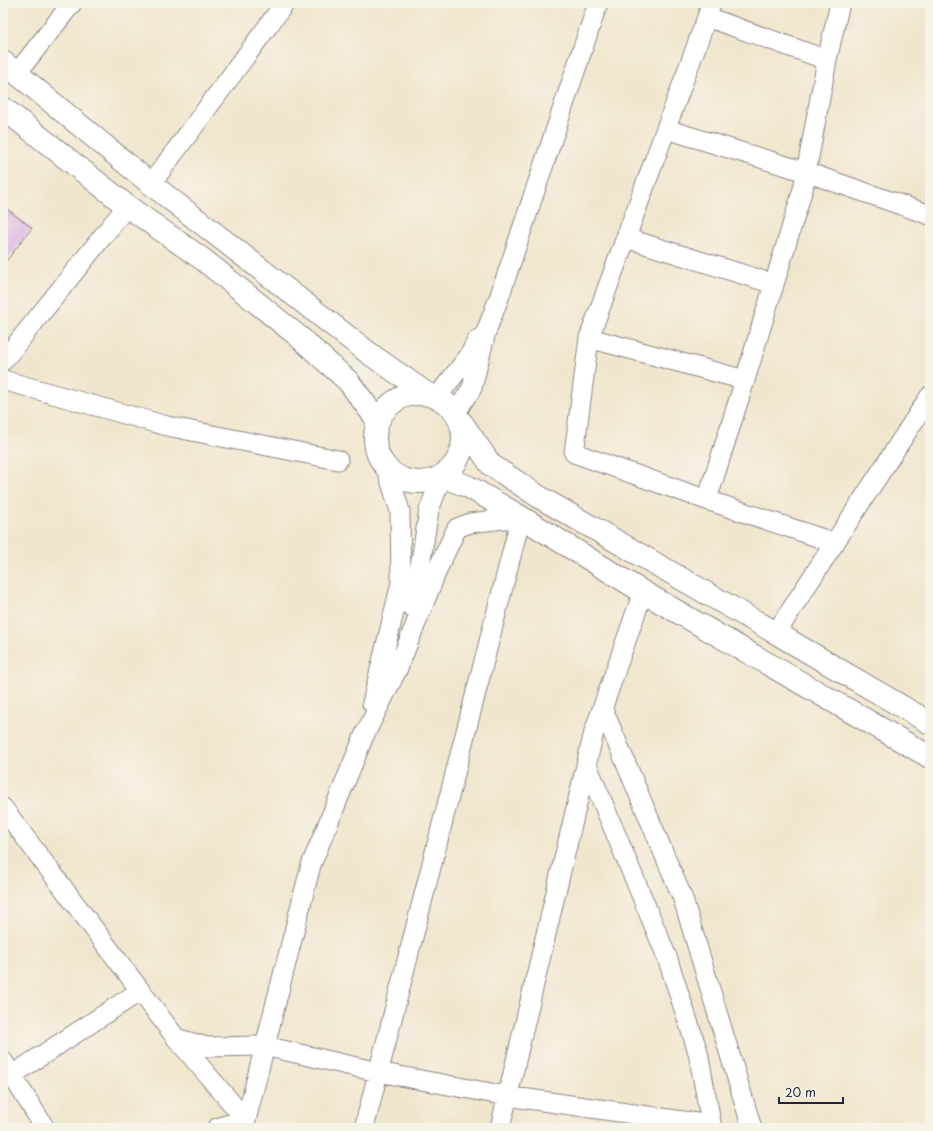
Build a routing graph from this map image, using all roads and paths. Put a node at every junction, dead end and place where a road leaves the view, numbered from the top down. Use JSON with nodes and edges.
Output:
{"nodes":[{"id":1,"x":72,"y":3,"type":"edge"},
{"id":2,"x":285,"y":3,"type":"edge"},
{"id":3,"x":598,"y":3,"type":"edge"},
{"id":4,"x":840,"y":3,"type":"edge"},
{"id":5,"x":709,"y":10,"type":"edge"},
{"id":6,"x":827,"y":60,"type":"junction"},
{"id":7,"x":10,"y":67,"type":"edge"},
{"id":8,"x":3,"y":108,"type":"edge"},
{"id":9,"x":666,"y":129,"type":"junction"},
{"id":10,"x":806,"y":172,"type":"junction"},
{"id":11,"x":151,"y":184,"type":"junction"},
{"id":12,"x":127,"y":206,"type":"junction"},
{"id":13,"x":930,"y":216,"type":"edge"},
{"id":14,"x":626,"y":238,"type":"junction"},
{"id":15,"x":774,"y":284,"type":"junction"},
{"id":16,"x":500,"y":295,"type":"junction"},
{"id":17,"x":589,"y":338,"type":"junction"},
{"id":18,"x":3,"y":361,"type":"edge"},
{"id":19,"x":3,"y":380,"type":"edge"},
{"id":20,"x":745,"y":380,"type":"junction"},
{"id":21,"x":432,"y":395,"type":"junction"},
{"id":22,"x":930,"y":396,"type":"edge"},
{"id":23,"x":459,"y":418,"type":"junction"},
{"id":24,"x":378,"y":421,"type":"junction"},
{"id":25,"x":338,"y":460,"type":"dead end"},
{"id":26,"x":386,"y":466,"type":"junction"},
{"id":27,"x":442,"y":476,"type":"junction"},
{"id":28,"x":707,"y":500,"type":"junction"},
{"id":29,"x":521,"y":517,"type":"junction"},
{"id":30,"x":835,"y":543,"type":"junction"},
{"id":31,"x":643,"y":592,"type":"junction"},
{"id":32,"x":776,"y":633,"type":"junction"},
{"id":33,"x":398,"y":668,"type":"junction"},
{"id":34,"x":603,"y":709,"type":"junction"},
{"id":35,"x":930,"y":723,"type":"edge"},
{"id":36,"x":364,"y":736,"type":"junction"},
{"id":37,"x":930,"y":757,"type":"edge"},
{"id":38,"x":587,"y":765,"type":"junction"},
{"id":39,"x":3,"y":808,"type":"edge"},
{"id":40,"x":140,"y":991,"type":"junction"},
{"id":41,"x":176,"y":1038,"type":"junction"},
{"id":42,"x":265,"y":1046,"type":"junction"},
{"id":43,"x":7,"y":1068,"type":"edge"},
{"id":44,"x":378,"y":1072,"type":"junction"},
{"id":45,"x":507,"y":1096,"type":"junction"},
{"id":46,"x":245,"y":1124,"type":"edge"},
{"id":47,"x":712,"y":1126,"type":"edge"},
{"id":48,"x":45,"y":1128,"type":"edge"},
{"id":49,"x":217,"y":1128,"type":"edge"},
{"id":50,"x":364,"y":1128,"type":"edge"},
{"id":51,"x":500,"y":1128,"type":"edge"},
{"id":52,"x":752,"y":1128,"type":"edge"}],
"edges":[{"from":1,"to":7,"type":"street"},
{"from":2,"to":11,"type":"street"},
{"from":3,"to":16,"type":"street"},
{"from":4,"to":6,"type":"street"},
{"from":5,"to":6,"type":"street"},
{"from":5,"to":9,"type":"street"},
{"from":6,"to":10,"type":"street"},
{"from":7,"to":11,"type":"street"},
{"from":8,"to":12,"type":"street"},
{"from":9,"to":10,"type":"street"},
{"from":9,"to":14,"type":"street"},
{"from":10,"to":13,"type":"street"},
{"from":10,"to":15,"type":"street"},
{"from":11,"to":21,"type":"street"},
{"from":12,"to":18,"type":"street"},
{"from":12,"to":24,"type":"street"},
{"from":14,"to":15,"type":"street"},
{"from":14,"to":17,"type":"street"},
{"from":15,"to":20,"type":"street"},
{"from":16,"to":21,"type":"street"},
{"from":16,"to":23,"type":"street"},
{"from":17,"to":20,"type":"street"},
{"from":17,"to":28,"type":"street"},
{"from":19,"to":25,"type":"street"},
{"from":20,"to":28,"type":"street"},
{"from":21,"to":23,"type":"street"},
{"from":21,"to":24,"type":"street"},
{"from":22,"to":30,"type":"street"},
{"from":23,"to":27,"type":"street"},
{"from":23,"to":32,"type":"street"},
{"from":24,"to":26,"type":"street"},
{"from":26,"to":27,"type":"street"},
{"from":26,"to":36,"type":"street"},
{"from":27,"to":29,"type":"street"},
{"from":27,"to":33,"type":"street"},
{"from":28,"to":30,"type":"street"},
{"from":29,"to":31,"type":"street"},
{"from":29,"to":33,"type":"street"},
{"from":29,"to":44,"type":"street"},
{"from":30,"to":32,"type":"street"},
{"from":31,"to":34,"type":"street"},
{"from":31,"to":37,"type":"street"},
{"from":32,"to":35,"type":"street"},
{"from":33,"to":36,"type":"street"},
{"from":34,"to":38,"type":"street"},
{"from":34,"to":52,"type":"street"},
{"from":36,"to":42,"type":"street"},
{"from":38,"to":45,"type":"street"},
{"from":38,"to":47,"type":"street"},
{"from":39,"to":40,"type":"street"},
{"from":40,"to":41,"type":"street"},
{"from":40,"to":43,"type":"street"},
{"from":41,"to":42,"type":"street"},
{"from":41,"to":46,"type":"street"},
{"from":42,"to":44,"type":"street"},
{"from":42,"to":46,"type":"street"},
{"from":43,"to":48,"type":"street"},
{"from":44,"to":45,"type":"street"},
{"from":44,"to":50,"type":"street"},
{"from":45,"to":47,"type":"street"},
{"from":45,"to":51,"type":"street"},
{"from":46,"to":49,"type":"street"}]}
